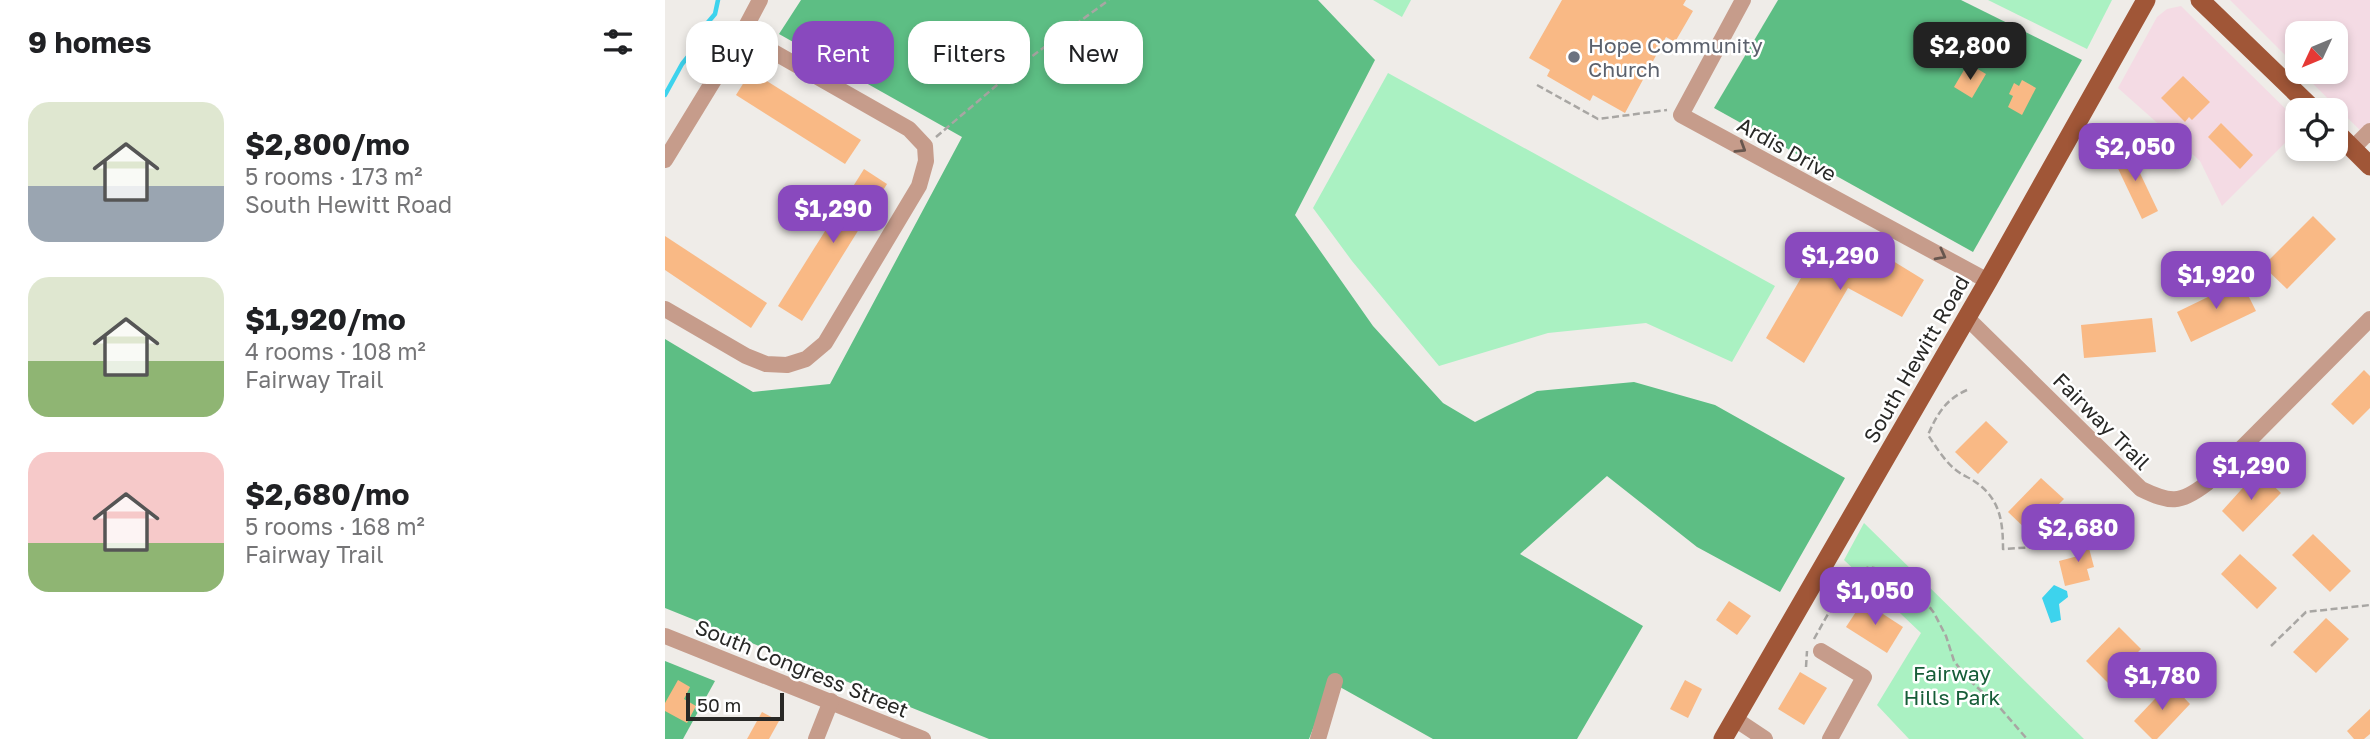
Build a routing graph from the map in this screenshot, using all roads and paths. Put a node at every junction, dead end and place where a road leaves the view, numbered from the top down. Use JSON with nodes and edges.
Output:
{"nodes":[{"id":1,"x":760,"y":0,"type":"edge"},
{"id":2,"x":1109,"y":0,"type":"edge"},
{"id":3,"x":1743,"y":0,"type":"edge"},
{"id":4,"x":2146,"y":0,"type":"edge"},
{"id":5,"x":2200,"y":0,"type":"edge"},
{"id":6,"x":750,"y":21,"type":"edge"},
{"id":7,"x":778,"y":54,"type":"edge"},
{"id":8,"x":712,"y":84,"type":"edge"},
{"id":9,"x":1537,"y":85,"type":"dead end"},
{"id":10,"x":2301,"y":98,"type":"edge"},
{"id":11,"x":1679,"y":112,"type":"junction"},
{"id":12,"x":2370,"y":131,"type":"edge"},
{"id":13,"x":2348,"y":143,"type":"edge"},
{"id":14,"x":925,"y":146,"type":"junction"},
{"id":15,"x":2353,"y":148,"type":"junction"},
{"id":16,"x":665,"y":160,"type":"edge"},
{"id":17,"x":2370,"y":166,"type":"edge"},
{"id":18,"x":1988,"y":281,"type":"junction"},
{"id":19,"x":665,"y":309,"type":"edge"},
{"id":20,"x":1966,"y":317,"type":"junction"},
{"id":21,"x":2370,"y":318,"type":"edge"},
{"id":22,"x":1967,"y":390,"type":"dead end"},
{"id":23,"x":2080,"y":533,"type":"dead end"},
{"id":24,"x":2370,"y":605,"type":"edge"},
{"id":25,"x":665,"y":635,"type":"edge"},
{"id":26,"x":2271,"y":646,"type":"dead end"},
{"id":27,"x":1821,"y":651,"type":"dead end"},
{"id":28,"x":1806,"y":667,"type":"dead end"},
{"id":29,"x":1335,"y":681,"type":"dead end"},
{"id":30,"x":831,"y":701,"type":"junction"},
{"id":31,"x":1735,"y":719,"type":"junction"},
{"id":32,"x":816,"y":739,"type":"edge"},
{"id":33,"x":922,"y":739,"type":"edge"},
{"id":34,"x":1318,"y":739,"type":"edge"},
{"id":35,"x":1723,"y":739,"type":"edge"},
{"id":36,"x":1765,"y":739,"type":"edge"},
{"id":37,"x":1831,"y":739,"type":"edge"},
{"id":38,"x":2027,"y":739,"type":"edge"}],
"edges":[{"from":1,"to":6,"type":"street"},
{"from":2,"to":14,"type":"path"},
{"from":3,"to":11,"type":"street"},
{"from":4,"to":18,"type":"main road","name":"South Hewitt Road"},
{"from":5,"to":10,"type":"main road"},
{"from":7,"to":14,"type":"street"},
{"from":8,"to":16,"type":"street"},
{"from":9,"to":11,"type":"path"},
{"from":11,"to":18,"type":"street","name":"Ardis Drive","one_way":true},
{"from":12,"to":15,"type":"street"},
{"from":13,"to":15,"type":"main road"},
{"from":14,"to":19,"type":"street"},
{"from":15,"to":17,"type":"main road"},
{"from":18,"to":20,"type":"main road","name":"South Hewitt Road"},
{"from":20,"to":21,"type":"street","name":"Fairway Trail"},
{"from":20,"to":31,"type":"main road","name":"South Hewitt Road"},
{"from":22,"to":23,"type":"path"},
{"from":24,"to":26,"type":"path"},
{"from":25,"to":30,"type":"street","name":"South Congress Street"},
{"from":27,"to":37,"type":"street"},
{"from":28,"to":38,"type":"path"},
{"from":29,"to":34,"type":"street"},
{"from":30,"to":32,"type":"street"},
{"from":30,"to":33,"type":"street","name":"South Congress Street"},
{"from":31,"to":35,"type":"main road","name":"South Hewitt Road"},
{"from":31,"to":36,"type":"street"}]}
